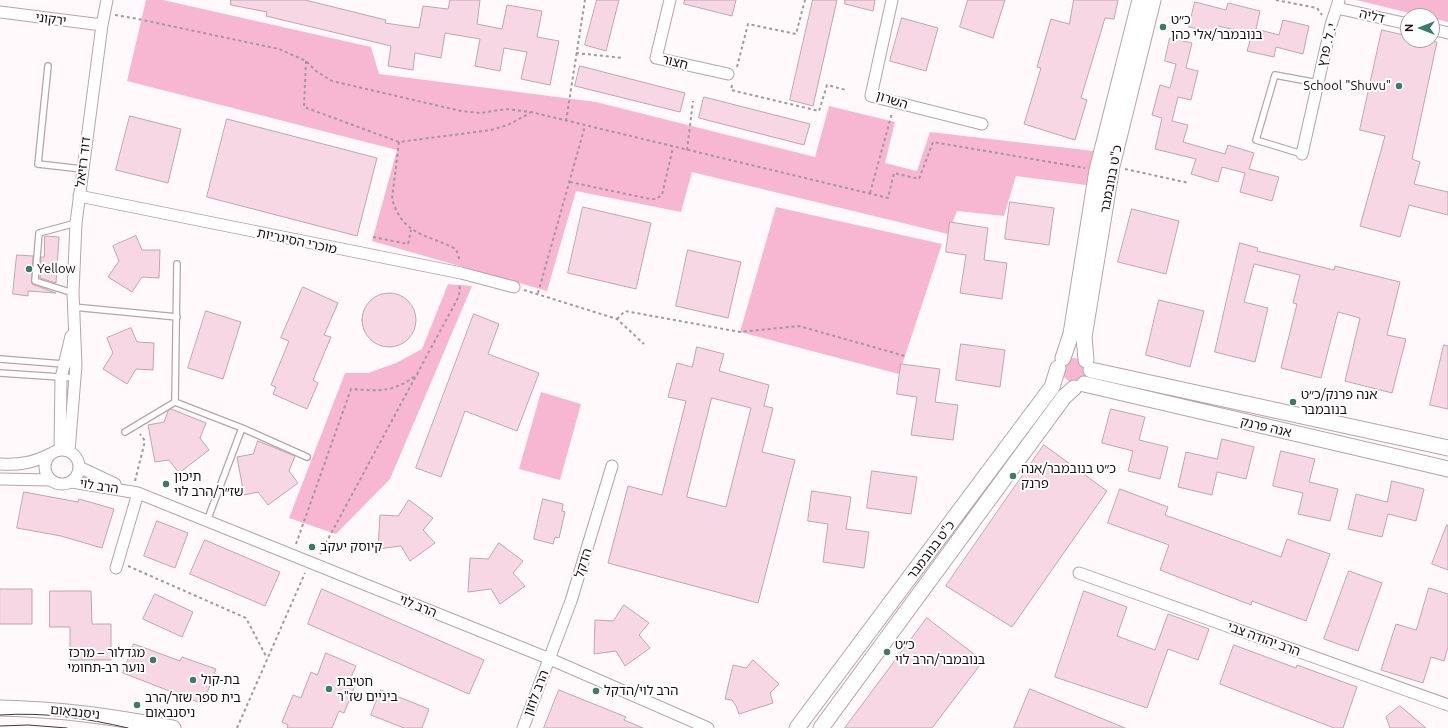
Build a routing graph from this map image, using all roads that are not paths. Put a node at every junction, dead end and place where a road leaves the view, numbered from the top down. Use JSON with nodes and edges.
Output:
{"nodes":[{"id":1,"x":107,"y":0,"type":"edge"},
{"id":2,"x":670,"y":0,"type":"edge"},
{"id":3,"x":892,"y":0,"type":"edge"},
{"id":4,"x":1140,"y":0,"type":"edge"},
{"id":5,"x":1153,"y":0,"type":"edge"},
{"id":6,"x":1338,"y":4,"type":"edge"},
{"id":7,"x":0,"y":12,"type":"edge"},
{"id":8,"x":1400,"y":22,"type":"edge"},
{"id":9,"x":102,"y":25,"type":"junction"},
{"id":10,"x":48,"y":66,"type":"dead end"},
{"id":11,"x":732,"y":75,"type":"road end"},
{"id":12,"x":1318,"y":83,"type":"junction"},
{"id":13,"x":982,"y":124,"type":"dead end"},
{"id":14,"x":1302,"y":154,"type":"joint"},
{"id":15,"x":82,"y":168,"type":"junction"},
{"id":16,"x":80,"y":196,"type":"junction"},
{"id":17,"x":76,"y":222,"type":"junction"},
{"id":18,"x":177,"y":264,"type":"dead end"},
{"id":19,"x":514,"y":288,"type":"road end"},
{"id":20,"x":73,"y":293,"type":"junction"},
{"id":21,"x":73,"y":307,"type":"junction"},
{"id":22,"x":176,"y":317,"type":"junction"},
{"id":23,"x":74,"y":325,"type":"junction"},
{"id":24,"x":0,"y":359,"type":"edge"},
{"id":25,"x":1060,"y":363,"type":"junction"},
{"id":26,"x":64,"y":365,"type":"junction"},
{"id":27,"x":76,"y":365,"type":"junction"},
{"id":28,"x":1088,"y":365,"type":"junction"},
{"id":29,"x":0,"y":373,"type":"edge"},
{"id":30,"x":62,"y":378,"type":"junction"},
{"id":31,"x":75,"y":378,"type":"junction"},
{"id":32,"x":1079,"y":386,"type":"junction"},
{"id":33,"x":175,"y":402,"type":"junction"},
{"id":34,"x":242,"y":428,"type":"junction"},
{"id":35,"x":125,"y":432,"type":"dead end"},
{"id":36,"x":1448,"y":448,"type":"edge"},
{"id":37,"x":60,"y":451,"type":"junction"},
{"id":38,"x":307,"y":457,"type":"dead end"},
{"id":39,"x":0,"y":464,"type":"edge"},
{"id":40,"x":612,"y":466,"type":"dead end"},
{"id":41,"x":79,"y":467,"type":"junction"},
{"id":42,"x":1448,"y":469,"type":"edge"},
{"id":43,"x":0,"y":479,"type":"edge"},
{"id":44,"x":50,"y":480,"type":"junction"},
{"id":45,"x":72,"y":482,"type":"junction"},
{"id":46,"x":132,"y":492,"type":"junction"},
{"id":47,"x":207,"y":521,"type":"junction"},
{"id":48,"x":117,"y":565,"type":"road end"},
{"id":49,"x":1079,"y":573,"type":"dead end"},
{"id":50,"x":550,"y":658,"type":"junction"},
{"id":51,"x":1448,"y":705,"type":"edge"},
{"id":52,"x":0,"y":708,"type":"edge"},
{"id":53,"x":173,"y":728,"type":"edge"},
{"id":54,"x":523,"y":728,"type":"edge"},
{"id":55,"x":708,"y":728,"type":"edge"},
{"id":56,"x":797,"y":728,"type":"edge"},
{"id":57,"x":821,"y":728,"type":"edge"}],
"edges":[{"from":1,"to":9,"type":"street","name":"דוד רזיאל"},
{"from":2,"to":11,"type":"street","name":"חצור"},
{"from":3,"to":13,"type":"street","name":"השרון"},
{"from":4,"to":25,"type":"street","name":"כ\"ט בנובמבר"},
{"from":5,"to":28,"type":"street","name":"כ\"ט בנובמבר"},
{"from":6,"to":8,"type":"street","name":"דליה"},
{"from":6,"to":12,"type":"street","name":"י. ל. פרץ"},
{"from":7,"to":9,"type":"street","name":"ירקוני"},
{"from":9,"to":15,"type":"street","name":"דוד רזיאל"},
{"from":10,"to":15,"type":"lane"},
{"from":12,"to":14,"type":"street","name":"י. ל. פרץ"},
{"from":12,"to":14,"type":"lane"},
{"from":15,"to":16,"type":"street","name":"דוד רזיאל"},
{"from":16,"to":17,"type":"street","name":"דוד רזיאל"},
{"from":16,"to":19,"type":"street","name":"מוכרי הסיגריות"},
{"from":17,"to":20,"type":"street","name":"דוד רזיאל"},
{"from":17,"to":20,"type":"lane"},
{"from":18,"to":22,"type":"lane"},
{"from":20,"to":21,"type":"street","name":"דוד רזיאל"},
{"from":21,"to":22,"type":"lane"},
{"from":21,"to":23,"type":"street","name":"דוד רזיאל"},
{"from":22,"to":33,"type":"lane"},
{"from":23,"to":26,"type":"street","name":"דוד רזיאל"},
{"from":23,"to":27,"type":"street","name":"דוד רזיאל"},
{"from":24,"to":26,"type":"lane"},
{"from":25,"to":28,"type":"street"},
{"from":25,"to":32,"type":"street"},
{"from":25,"to":56,"type":"street","name":"כ\"ט בנובמבר"},
{"from":26,"to":27,"type":"lane"},
{"from":26,"to":30,"type":"street","name":"דוד רזיאל"},
{"from":27,"to":31,"type":"street","name":"דוד רזיאל"},
{"from":28,"to":32,"type":"street"},
{"from":28,"to":36,"type":"street","name":"אנה פרנק"},
{"from":29,"to":30,"type":"lane"},
{"from":30,"to":31,"type":"lane"},
{"from":30,"to":37,"type":"street","name":"דוד רזיאל"},
{"from":31,"to":37,"type":"street","name":"דוד רזיאל"},
{"from":32,"to":42,"type":"street","name":"אנה פרנק"},
{"from":32,"to":57,"type":"street","name":"כ\"ט בנובמבר"},
{"from":33,"to":34,"type":"lane"},
{"from":33,"to":35,"type":"lane"},
{"from":34,"to":38,"type":"lane"},
{"from":34,"to":47,"type":"lane"},
{"from":37,"to":39,"type":"street"},
{"from":37,"to":41,"type":"street"},
{"from":37,"to":44,"type":"street"},
{"from":40,"to":50,"type":"street","name":"הדקל"},
{"from":41,"to":45,"type":"street"},
{"from":41,"to":46,"type":"street","name":"הרב לוי"},
{"from":43,"to":44,"type":"street"},
{"from":44,"to":45,"type":"street"},
{"from":45,"to":46,"type":"street","name":"הרב לוי"},
{"from":46,"to":47,"type":"street","name":"הרב לוי"},
{"from":46,"to":48,"type":"street"},
{"from":47,"to":50,"type":"street","name":"הרב לוי"},
{"from":49,"to":51,"type":"street","name":"הרב יהודה צבי"},
{"from":50,"to":54,"type":"street","name":"הרב לוזון"},
{"from":50,"to":55,"type":"street","name":"הרב לוי"},
{"from":52,"to":53,"type":"street","name":"ניסנבאום"}]}
